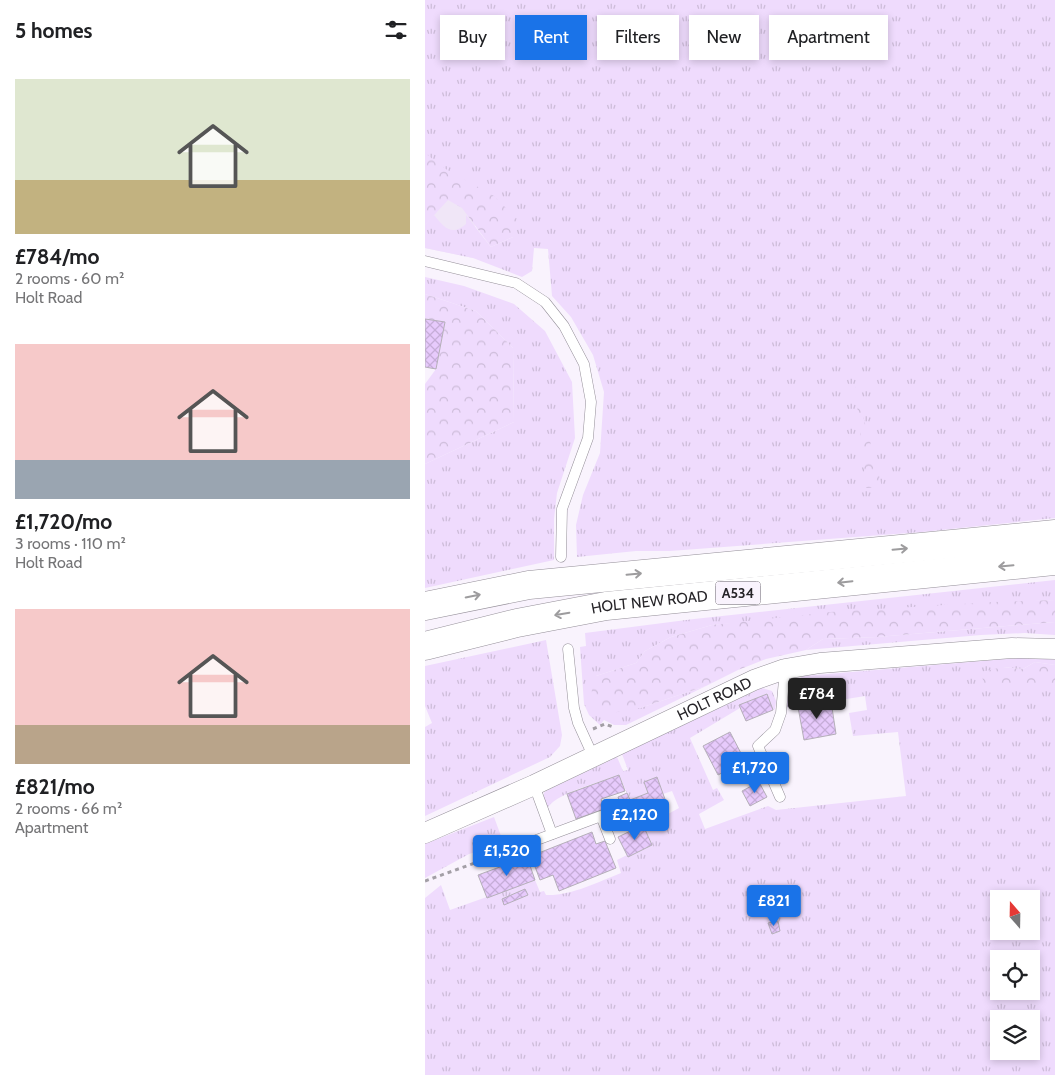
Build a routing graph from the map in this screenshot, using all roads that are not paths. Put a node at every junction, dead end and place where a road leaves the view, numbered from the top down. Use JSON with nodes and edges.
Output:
{"nodes":[{"id":1,"x":425,"y":261,"type":"edge"},
{"id":2,"x":1055,"y":534,"type":"edge"},
{"id":3,"x":561,"y":557,"type":"dead end"},
{"id":4,"x":1055,"y":561,"type":"edge"},
{"id":5,"x":425,"y":606,"type":"edge"},
{"id":6,"x":425,"y":646,"type":"edge"},
{"id":7,"x":567,"y":649,"type":"dead end"},
{"id":8,"x":1055,"y":649,"type":"edge"},
{"id":9,"x":785,"y":669,"type":"junction"},
{"id":10,"x":593,"y":756,"type":"junction"},
{"id":11,"x":534,"y":785,"type":"junction"},
{"id":12,"x":780,"y":797,"type":"dead end"},
{"id":13,"x":425,"y":833,"type":"edge"},
{"id":14,"x":552,"y":834,"type":"junction"},
{"id":15,"x":610,"y":839,"type":"dead end"},
{"id":16,"x":507,"y":851,"type":"road end"}],
"edges":[{"from":1,"to":3,"type":"lane"},
{"from":5,"to":2,"type":"highway","name":"HOLT NEW ROAD","number":"A534","one_way":true},
{"from":4,"to":6,"type":"highway","name":"HOLT NEW ROAD","number":"A534","one_way":true},
{"from":7,"to":10,"type":"lane"},
{"from":8,"to":9,"type":"street","name":"HOLT ROAD"},
{"from":9,"to":10,"type":"street","name":"HOLT ROAD"},
{"from":9,"to":12,"type":"lane"},
{"from":10,"to":11,"type":"street","name":"HOLT ROAD"},
{"from":11,"to":13,"type":"street","name":"HOLT ROAD"},
{"from":11,"to":14,"type":"lane"},
{"from":14,"to":15,"type":"lane"},
{"from":14,"to":16,"type":"lane"}]}
